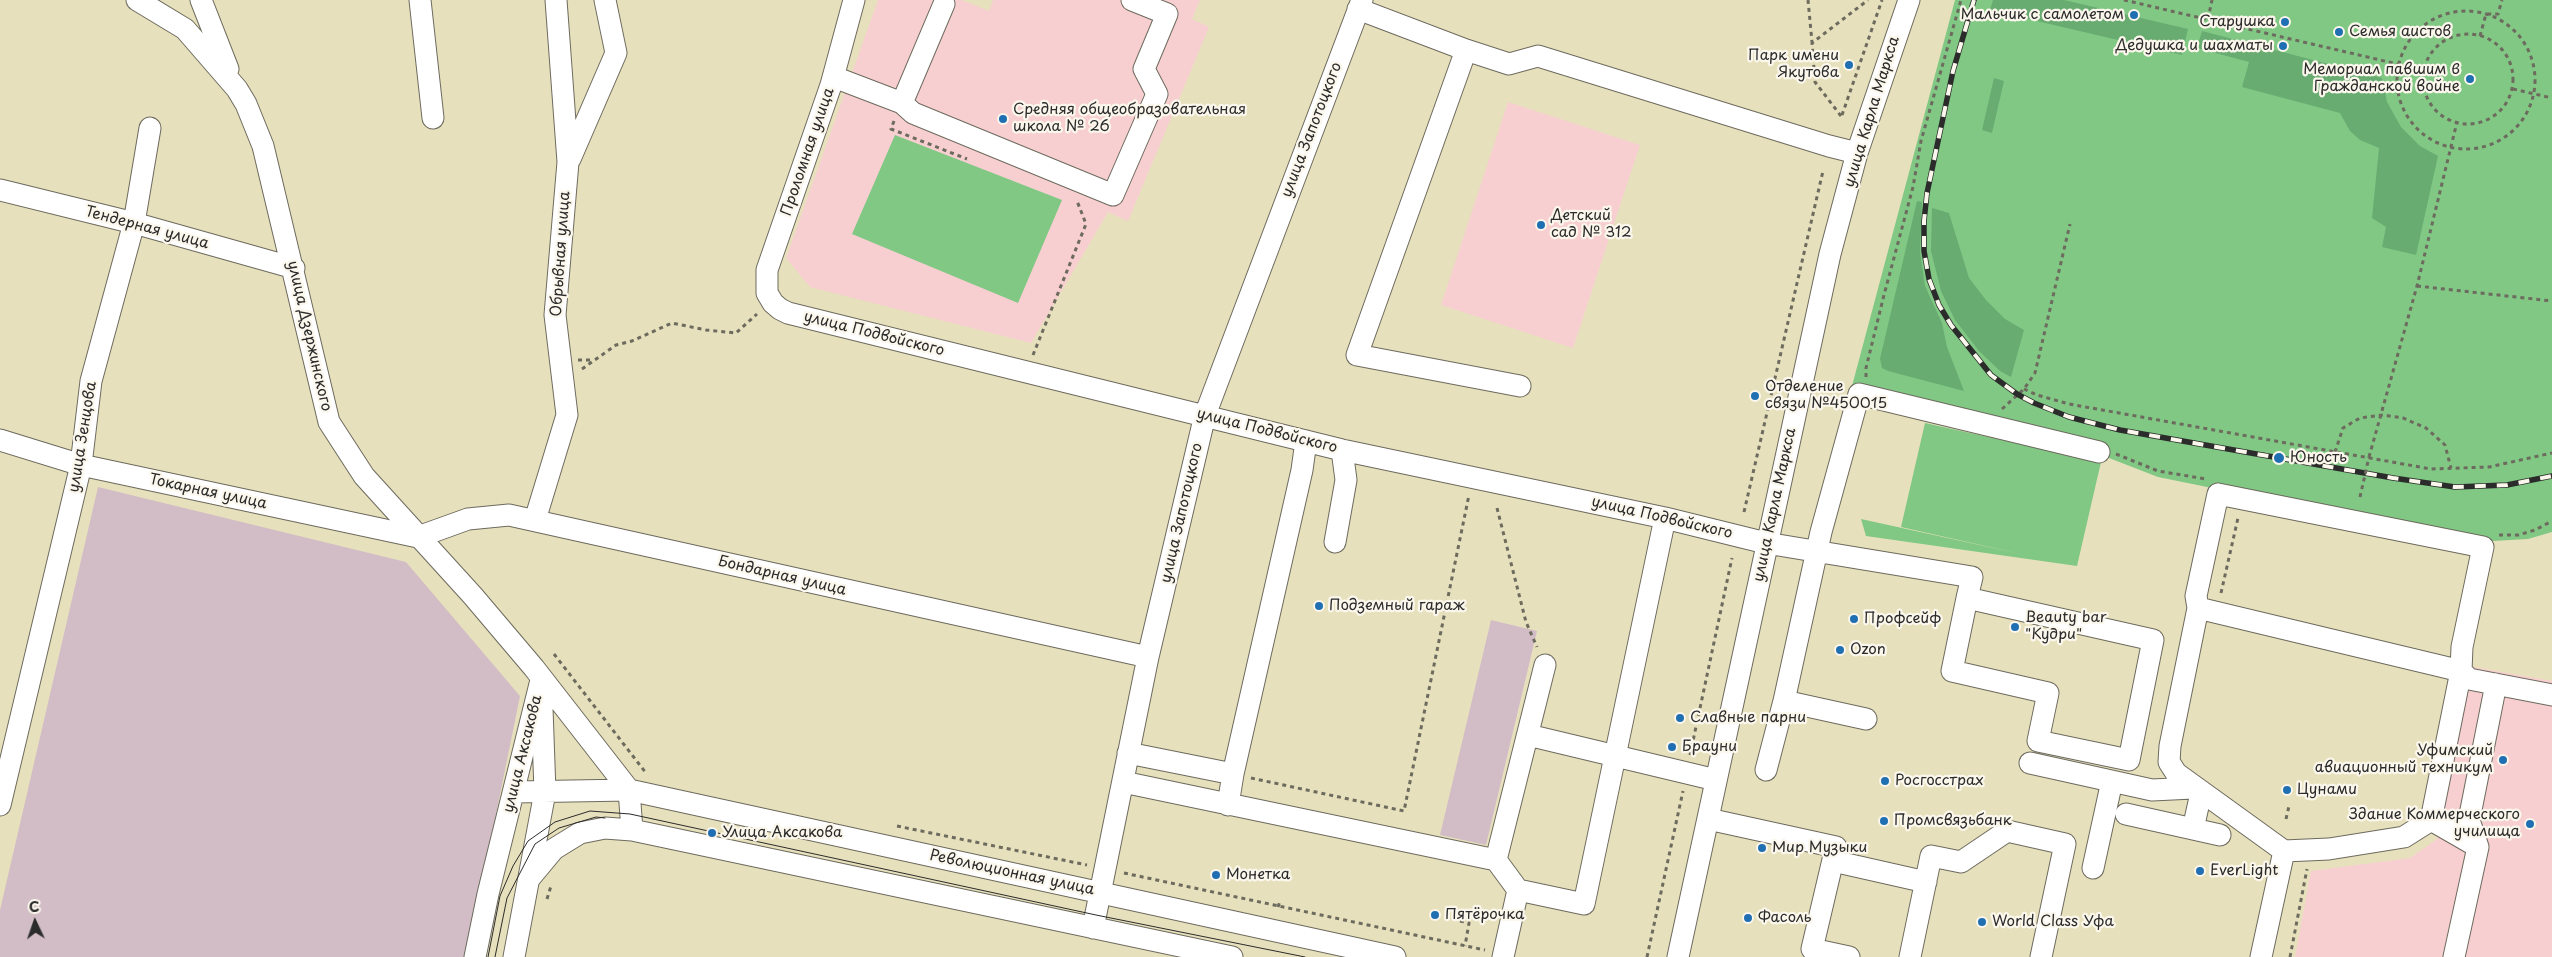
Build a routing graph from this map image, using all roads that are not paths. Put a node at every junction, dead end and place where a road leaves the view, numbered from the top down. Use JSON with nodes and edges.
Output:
{"nodes":[{"id":1,"x":137,"y":0,"type":"edge"},
{"id":2,"x":201,"y":0,"type":"edge"},
{"id":3,"x":420,"y":0,"type":"edge"},
{"id":4,"x":556,"y":0,"type":"edge"},
{"id":5,"x":605,"y":0,"type":"edge"},
{"id":6,"x":854,"y":0,"type":"edge"},
{"id":7,"x":1132,"y":0,"type":"edge"},
{"id":8,"x":1909,"y":0,"type":"edge"},
{"id":9,"x":944,"y":4,"type":"dead end"},
{"id":10,"x":1360,"y":4,"type":"edge"},
{"id":11,"x":1466,"y":50,"type":"junction"},
{"id":12,"x":834,"y":77,"type":"junction"},
{"id":13,"x":237,"y":89,"type":"junction"},
{"id":14,"x":902,"y":103,"type":"junction"},
{"id":15,"x":433,"y":118,"type":"dead end"},
{"id":16,"x":150,"y":128,"type":"dead end"},
{"id":17,"x":1858,"y":152,"type":"junction"},
{"id":18,"x":568,"y":162,"type":"junction"},
{"id":19,"x":0,"y":190,"type":"edge"},
{"id":20,"x":134,"y":223,"type":"junction"},
{"id":21,"x":294,"y":268,"type":"junction"},
{"id":22,"x":765,"y":309,"type":"joint"},
{"id":23,"x":1520,"y":386,"type":"dead end"},
{"id":24,"x":1205,"y":415,"type":"junction"},
{"id":25,"x":0,"y":440,"type":"edge"},
{"id":26,"x":1306,"y":441,"type":"junction"},
{"id":27,"x":1342,"y":450,"type":"junction"},
{"id":28,"x":2106,"y":453,"type":"road end"},
{"id":29,"x":81,"y":465,"type":"junction"},
{"id":30,"x":1665,"y":518,"type":"junction"},
{"id":31,"x":535,"y":520,"type":"junction"},
{"id":32,"x":418,"y":537,"type":"junction"},
{"id":33,"x":1335,"y":542,"type":"dead end"},
{"id":34,"x":1766,"y":543,"type":"junction"},
{"id":35,"x":1818,"y":550,"type":"junction"},
{"id":36,"x":1968,"y":598,"type":"junction"},
{"id":37,"x":2198,"y":608,"type":"junction"},
{"id":38,"x":1148,"y":657,"type":"junction"},
{"id":39,"x":1545,"y":665,"type":"road end"},
{"id":40,"x":2461,"y":671,"type":"junction"},
{"id":41,"x":541,"y":680,"type":"junction"},
{"id":42,"x":2496,"y":684,"type":"junction"},
{"id":43,"x":2552,"y":695,"type":"edge"},
{"id":44,"x":1784,"y":701,"type":"junction"},
{"id":45,"x":1866,"y":719,"type":"dead end"},
{"id":46,"x":1528,"y":735,"type":"junction"},
{"id":47,"x":1128,"y":752,"type":"junction"},
{"id":48,"x":1615,"y":757,"type":"junction"},
{"id":49,"x":2030,"y":763,"type":"dead end"},
{"id":50,"x":1766,"y":770,"type":"dead end"},
{"id":51,"x":1233,"y":774,"type":"junction"},
{"id":52,"x":1716,"y":780,"type":"junction"},
{"id":53,"x":2112,"y":781,"type":"junction"},
{"id":54,"x":1123,"y":782,"type":"junction"},
{"id":55,"x":629,"y":790,"type":"junction"},
{"id":56,"x":2197,"y":790,"type":"junction"},
{"id":57,"x":514,"y":792,"type":"junction"},
{"id":58,"x":545,"y":792,"type":"junction"},
{"id":59,"x":0,"y":805,"type":"edge"},
{"id":60,"x":1228,"y":805,"type":"junction"},
{"id":61,"x":2126,"y":814,"type":"dead end"},
{"id":62,"x":1708,"y":819,"type":"junction"},
{"id":63,"x":2431,"y":820,"type":"junction"},
{"id":64,"x":2193,"y":829,"type":"junction"},
{"id":65,"x":632,"y":830,"type":"junction"},
{"id":66,"x":2220,"y":835,"type":"dead end"},
{"id":67,"x":2478,"y":847,"type":"junction"},
{"id":68,"x":2284,"y":851,"type":"junction"},
{"id":69,"x":1496,"y":860,"type":"junction"},
{"id":70,"x":1833,"y":862,"type":"junction"},
{"id":71,"x":2093,"y":868,"type":"dead end"},
{"id":72,"x":529,"y":878,"type":"junction"},
{"id":73,"x":1926,"y":882,"type":"junction"},
{"id":74,"x":1518,"y":890,"type":"junction"},
{"id":75,"x":1100,"y":892,"type":"junction"},
{"id":76,"x":1093,"y":928,"type":"junction"},
{"id":77,"x":1504,"y":956,"type":"edge"},
{"id":78,"x":475,"y":957,"type":"edge"},
{"id":79,"x":514,"y":957,"type":"edge"},
{"id":80,"x":1232,"y":957,"type":"edge"},
{"id":81,"x":1395,"y":957,"type":"edge"},
{"id":82,"x":1678,"y":957,"type":"edge"},
{"id":83,"x":1849,"y":957,"type":"edge"},
{"id":84,"x":1910,"y":957,"type":"edge"},
{"id":85,"x":2042,"y":957,"type":"edge"},
{"id":86,"x":2261,"y":957,"type":"edge"},
{"id":87,"x":2454,"y":957,"type":"edge"}],
"edges":[{"from":1,"to":13,"type":"street","name":"улица Дзержинского"},
{"from":2,"to":13,"type":"street"},
{"from":3,"to":15,"type":"street"},
{"from":4,"to":18,"type":"street","name":"Обрывная улица"},
{"from":5,"to":18,"type":"street","name":"Обрывная улица"},
{"from":6,"to":12,"type":"street","name":"Проломная улица"},
{"from":7,"to":14,"type":"street"},
{"from":8,"to":17,"type":"street","name":"улица Карла Маркса"},
{"from":9,"to":14,"type":"street"},
{"from":10,"to":11,"type":"street"},
{"from":10,"to":24,"type":"street","name":"улица Запотоцкого"},
{"from":11,"to":17,"type":"street"},
{"from":11,"to":23,"type":"street"},
{"from":12,"to":14,"type":"street"},
{"from":12,"to":22,"type":"street","name":"Проломная улица"},
{"from":13,"to":21,"type":"street","name":"улица Дзержинского"},
{"from":16,"to":20,"type":"street","name":"улица Зенцова"},
{"from":17,"to":34,"type":"street","name":"улица Карла Маркса"},
{"from":18,"to":31,"type":"street","name":"Обрывная улица"},
{"from":19,"to":20,"type":"street","name":"Тендерная улица"},
{"from":20,"to":21,"type":"street","name":"Тендерная улица"},
{"from":20,"to":29,"type":"street","name":"улица Зенцова"},
{"from":21,"to":32,"type":"street","name":"улица Дзержинского"},
{"from":22,"to":24,"type":"street","name":"улица Подвойского"},
{"from":24,"to":26,"type":"street","name":"улица Подвойского"},
{"from":24,"to":38,"type":"street","name":"улица Запотоцкого"},
{"from":25,"to":29,"type":"street","name":"Токарная улица"},
{"from":26,"to":27,"type":"street","name":"улица Подвойского"},
{"from":26,"to":51,"type":"street"},
{"from":27,"to":30,"type":"street","name":"улица Подвойского"},
{"from":27,"to":33,"type":"street"},
{"from":28,"to":35,"type":"street"},
{"from":29,"to":32,"type":"street","name":"Токарная улица"},
{"from":29,"to":59,"type":"street","name":"улица Зенцова"},
{"from":30,"to":34,"type":"street","name":"улица Подвойского"},
{"from":30,"to":48,"type":"street"},
{"from":31,"to":32,"type":"street","name":"Бондарная улица"},
{"from":31,"to":38,"type":"street","name":"Бондарная улица"},
{"from":32,"to":41,"type":"street","name":"улица Дзержинского"},
{"from":34,"to":35,"type":"street","name":"улица Подвойского"},
{"from":34,"to":52,"type":"street","name":"улица Карла Маркса"},
{"from":35,"to":36,"type":"street","name":"улица Подвойского"},
{"from":35,"to":44,"type":"street"},
{"from":36,"to":36,"type":"street"},
{"from":37,"to":40,"type":"street"},
{"from":37,"to":40,"type":"street"},
{"from":37,"to":56,"type":"street"},
{"from":38,"to":47,"type":"street","name":"улица Запотоцкого"},
{"from":39,"to":46,"type":"street"},
{"from":40,"to":42,"type":"street"},
{"from":40,"to":63,"type":"street"},
{"from":41,"to":55,"type":"street"},
{"from":41,"to":57,"type":"street","name":"улица Аксакова"},
{"from":41,"to":58,"type":"street","name":"улица Аксакова"},
{"from":42,"to":43,"type":"street"},
{"from":42,"to":67,"type":"street"},
{"from":44,"to":45,"type":"street"},
{"from":44,"to":50,"type":"street"},
{"from":46,"to":48,"type":"street"},
{"from":46,"to":69,"type":"street"},
{"from":47,"to":51,"type":"street"},
{"from":47,"to":54,"type":"street","name":"улица Запотоцкого"},
{"from":48,"to":52,"type":"street"},
{"from":48,"to":74,"type":"street"},
{"from":49,"to":53,"type":"street"},
{"from":51,"to":60,"type":"street"},
{"from":52,"to":62,"type":"street","name":"улица Карла Маркса"},
{"from":53,"to":56,"type":"street"},
{"from":53,"to":71,"type":"street"},
{"from":54,"to":60,"type":"street"},
{"from":54,"to":75,"type":"street","name":"улица Запотоцкого"},
{"from":55,"to":58,"type":"street","name":"Революционная улица"},
{"from":55,"to":65,"type":"street"},
{"from":55,"to":75,"type":"street","name":"Революционная улица"},
{"from":56,"to":64,"type":"street"},
{"from":56,"to":68,"type":"street"},
{"from":57,"to":58,"type":"street","name":"Революционная улица"},
{"from":57,"to":78,"type":"street","name":"улица Аксакова"},
{"from":58,"to":72,"type":"street","name":"улица Аксакова"},
{"from":60,"to":69,"type":"street"},
{"from":61,"to":64,"type":"street"},
{"from":62,"to":70,"type":"street"},
{"from":62,"to":82,"type":"street","name":"улица Карла Маркса"},
{"from":63,"to":67,"type":"street"},
{"from":63,"to":68,"type":"street"},
{"from":64,"to":66,"type":"street"},
{"from":65,"to":72,"type":"street"},
{"from":65,"to":76,"type":"street"},
{"from":67,"to":87,"type":"street"},
{"from":68,"to":86,"type":"street"},
{"from":69,"to":74,"type":"street"},
{"from":70,"to":73,"type":"street"},
{"from":70,"to":83,"type":"street"},
{"from":72,"to":79,"type":"street","name":"улица Аксакова"},
{"from":73,"to":84,"type":"street"},
{"from":73,"to":85,"type":"street"},
{"from":74,"to":77,"type":"street"},
{"from":75,"to":76,"type":"street","name":"улица Запотоцкого"},
{"from":75,"to":81,"type":"street","name":"Революционная улица"},
{"from":76,"to":80,"type":"street"}]}
